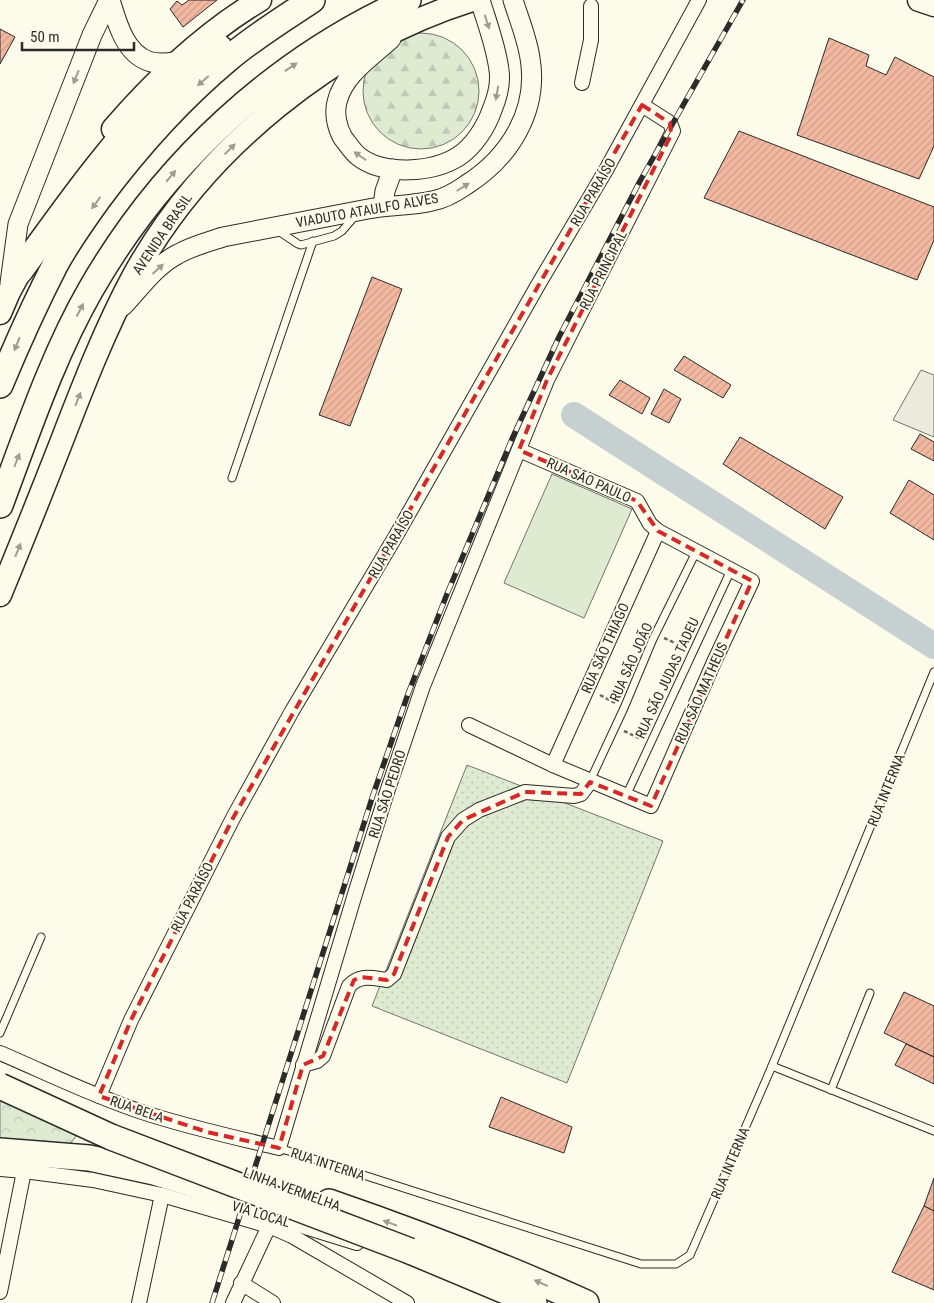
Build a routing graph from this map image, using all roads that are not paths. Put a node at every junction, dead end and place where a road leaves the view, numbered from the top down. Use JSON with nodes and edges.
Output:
{"nodes":[{"id":1,"x":109,"y":0,"type":"edge"},
{"id":2,"x":260,"y":0,"type":"edge"},
{"id":3,"x":296,"y":0,"type":"edge"},
{"id":4,"x":312,"y":0,"type":"edge"},
{"id":5,"x":472,"y":0,"type":"edge"},
{"id":6,"x":480,"y":0,"type":"edge"},
{"id":7,"x":513,"y":0,"type":"edge"},
{"id":8,"x":699,"y":0,"type":"edge"},
{"id":9,"x":919,"y":0,"type":"edge"},
{"id":10,"x":589,"y":2,"type":"edge"},
{"id":11,"x":934,"y":5,"type":"edge"},
{"id":12,"x":408,"y":12,"type":"edge"},
{"id":13,"x":175,"y":62,"type":"junction"},
{"id":14,"x":582,"y":82,"type":"dead end"},
{"id":15,"x":642,"y":105,"type":"junction"},
{"id":16,"x":392,"y":169,"type":"junction"},
{"id":17,"x":383,"y":206,"type":"junction"},
{"id":18,"x":359,"y":210,"type":"junction"},
{"id":19,"x":273,"y":227,"type":"junction"},
{"id":20,"x":313,"y":242,"type":"junction"},
{"id":21,"x":15,"y":281,"type":"junction"},
{"id":22,"x":0,"y":312,"type":"edge"},
{"id":23,"x":112,"y":317,"type":"junction"},
{"id":24,"x":0,"y":386,"type":"edge"},
{"id":25,"x":519,"y":450,"type":"junction"},
{"id":26,"x":232,"y":478,"type":"dead end"},
{"id":27,"x":0,"y":505,"type":"edge"},
{"id":28,"x":658,"y":531,"type":"junction"},
{"id":29,"x":696,"y":552,"type":"junction"},
{"id":30,"x":731,"y":570,"type":"junction"},
{"id":31,"x":752,"y":581,"type":"joint"},
{"id":32,"x":0,"y":595,"type":"edge"},
{"id":33,"x":934,"y":672,"type":"edge"},
{"id":34,"x":469,"y":725,"type":"dead end"},
{"id":35,"x":553,"y":765,"type":"junction"},
{"id":36,"x":590,"y":782,"type":"junction"},
{"id":37,"x":626,"y":796,"type":"junction"},
{"id":38,"x":41,"y":937,"type":"dead end"},
{"id":39,"x":870,"y":993,"type":"dead end"},
{"id":40,"x":0,"y":1033,"type":"edge"},
{"id":41,"x":0,"y":1053,"type":"edge"},
{"id":42,"x":303,"y":1065,"type":"junction"},
{"id":43,"x":772,"y":1066,"type":"junction"},
{"id":44,"x":0,"y":1072,"type":"edge"},
{"id":45,"x":0,"y":1086,"type":"edge"},
{"id":46,"x":831,"y":1090,"type":"junction"},
{"id":47,"x":99,"y":1096,"type":"junction"},
{"id":48,"x":934,"y":1131,"type":"edge"},
{"id":49,"x":279,"y":1148,"type":"junction"},
{"id":50,"x":0,"y":1150,"type":"edge"},
{"id":51,"x":0,"y":1159,"type":"edge"},
{"id":52,"x":0,"y":1170,"type":"edge"},
{"id":53,"x":24,"y":1171,"type":"junction"},
{"id":54,"x":162,"y":1195,"type":"junction"},
{"id":55,"x":269,"y":1226,"type":"junction"},
{"id":56,"x":410,"y":1251,"type":"junction"},
{"id":57,"x":241,"y":1283,"type":"junction"},
{"id":58,"x":0,"y":1292,"type":"edge"},
{"id":59,"x":139,"y":1303,"type":"edge"},
{"id":60,"x":233,"y":1303,"type":"edge"},
{"id":61,"x":273,"y":1303,"type":"edge"},
{"id":62,"x":406,"y":1303,"type":"edge"},
{"id":63,"x":514,"y":1303,"type":"edge"},
{"id":64,"x":534,"y":1303,"type":"edge"},
{"id":65,"x":586,"y":1303,"type":"edge"}],
"edges":[{"from":1,"to":13,"type":"main road"},
{"from":1,"to":21,"type":"main road","one_way":true},
{"from":2,"to":13,"type":"highway"},
{"from":3,"to":21,"type":"highway"},
{"from":4,"to":24,"type":"highway","one_way":true},
{"from":5,"to":12,"type":"highway","name":"AVENIDA BRASIL"},
{"from":6,"to":16,"type":"main road","one_way":true},
{"from":17,"to":7,"type":"main road","name":"VIADUTO ATAULFO ALVES","one_way":true},
{"from":8,"to":15,"type":"street","name":"RUA PARAÍSO"},
{"from":9,"to":11,"type":"highway"},
{"from":10,"to":14,"type":"street"},
{"from":16,"to":12,"type":"main road","one_way":true},
{"from":23,"to":12,"type":"highway","name":"AVENIDA BRASIL","one_way":true},
{"from":27,"to":12,"type":"highway","name":"AVENIDA BRASIL","one_way":true},
{"from":13,"to":21,"type":"highway"},
{"from":15,"to":25,"type":"street","name":"RUA PRINCIPAL"},
{"from":15,"to":47,"type":"street","name":"RUA PARAÍSO"},
{"from":16,"to":17,"type":"main road"},
{"from":17,"to":18,"type":"main road","name":"VIADUTO ATAULFO ALVES"},
{"from":18,"to":19,"type":"main road","name":"VIADUTO ATAULFO ALVES"},
{"from":18,"to":20,"type":"lane"},
{"from":19,"to":20,"type":"lane"},
{"from":23,"to":19,"type":"main road","name":"VIADUTO ATAULFO ALVES","one_way":true},
{"from":20,"to":26,"type":"lane"},
{"from":21,"to":22,"type":"highway"},
{"from":32,"to":23,"type":"highway","name":"AVENIDA BRASIL","one_way":true},
{"from":25,"to":28,"type":"street","name":"RUA SÃO PAULO"},
{"from":25,"to":42,"type":"street","name":"RUA SÃO PEDRO"},
{"from":28,"to":29,"type":"street","name":"RUA SÃO PAULO"},
{"from":28,"to":35,"type":"street","name":"RUA SÃO THIAGO"},
{"from":29,"to":30,"type":"street","name":"RUA SÃO PAULO"},
{"from":29,"to":36,"type":"lane","name":"RUA SÃO JOÃO"},
{"from":30,"to":31,"type":"street","name":"RUA SÃO PAULO"},
{"from":30,"to":37,"type":"lane","name":"RUA SÃO JUDAS TADEU"},
{"from":31,"to":37,"type":"street","name":"RUA SÃO MATHEUS"},
{"from":33,"to":43,"type":"lane","name":"RUA INTERNA"},
{"from":34,"to":35,"type":"street"},
{"from":35,"to":36,"type":"street"},
{"from":36,"to":37,"type":"street"},
{"from":36,"to":42,"type":"street"},
{"from":38,"to":40,"type":"lane"},
{"from":39,"to":46,"type":"lane"},
{"from":41,"to":47,"type":"street","name":"RUA BELA"},
{"from":42,"to":49,"type":"street","name":"RUA SÃO PEDRO"},
{"from":43,"to":46,"type":"lane"},
{"from":43,"to":49,"type":"lane","name":"RUA INTERNA"},
{"from":65,"to":44,"type":"highway","name":"LINHA VERMELHA","one_way":true},
{"from":45,"to":56,"type":"highway","name":"LINHA VERMELHA","bridge":true},
{"from":46,"to":48,"type":"lane"},
{"from":47,"to":49,"type":"street","name":"RUA BELA"},
{"from":50,"to":56,"type":"highway","bridge":true},
{"from":51,"to":63,"type":"street","name":"VIA LOCAL"},
{"from":52,"to":53,"type":"street"},
{"from":53,"to":54,"type":"street"},
{"from":53,"to":58,"type":"street"},
{"from":54,"to":55,"type":"street"},
{"from":54,"to":59,"type":"street"},
{"from":55,"to":57,"type":"street"},
{"from":55,"to":62,"type":"street"},
{"from":56,"to":64,"type":"highway","name":"LINHA VERMELHA"},
{"from":57,"to":60,"type":"street"},
{"from":57,"to":61,"type":"street"}]}
